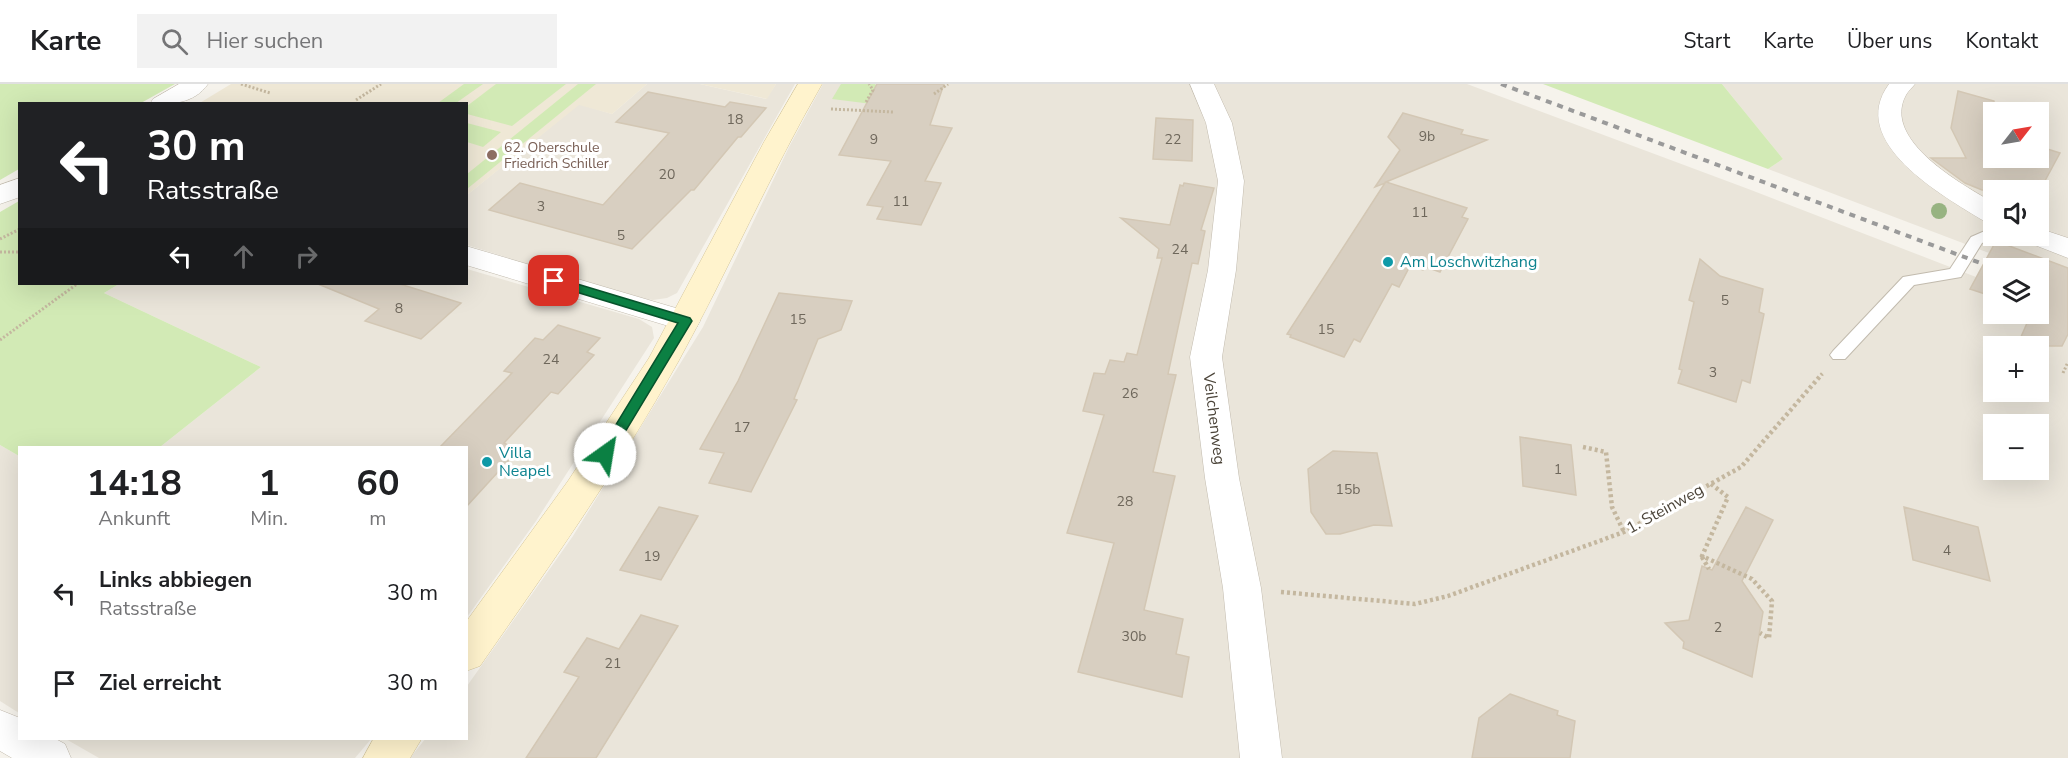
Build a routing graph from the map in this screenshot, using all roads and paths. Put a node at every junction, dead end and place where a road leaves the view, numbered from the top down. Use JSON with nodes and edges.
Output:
{"nodes":[{"id":1,"x":196,"y":84,"type":"edge"},
{"id":2,"x":241,"y":84,"type":"edge"},
{"id":3,"x":381,"y":84,"type":"edge"},
{"id":4,"x":810,"y":84,"type":"edge"},
{"id":5,"x":868,"y":84,"type":"edge"},
{"id":6,"x":948,"y":84,"type":"edge"},
{"id":7,"x":1202,"y":84,"type":"edge"},
{"id":8,"x":1903,"y":84,"type":"edge"},
{"id":9,"x":270,"y":93,"type":"dead end"},
{"id":10,"x":934,"y":94,"type":"dead end"},
{"id":11,"x":165,"y":102,"type":"edge"},
{"id":12,"x":356,"y":102,"type":"edge"},
{"id":13,"x":866,"y":102,"type":"dead end"},
{"id":14,"x":826,"y":109,"type":"dead end"},
{"id":15,"x":893,"y":112,"type":"dead end"},
{"id":16,"x":18,"y":187,"type":"edge"},
{"id":17,"x":0,"y":196,"type":"edge"},
{"id":18,"x":1983,"y":209,"type":"edge"},
{"id":19,"x":18,"y":230,"type":"edge"},
{"id":20,"x":1983,"y":237,"type":"edge"},
{"id":21,"x":0,"y":239,"type":"edge"},
{"id":22,"x":2049,"y":241,"type":"edge"},
{"id":23,"x":2068,"y":249,"type":"edge"},
{"id":24,"x":0,"y":252,"type":"edge"},
{"id":25,"x":18,"y":252,"type":"edge"},
{"id":26,"x":468,"y":256,"type":"edge"},
{"id":27,"x":76,"y":285,"type":"edge"},
{"id":28,"x":685,"y":321,"type":"junction"},
{"id":29,"x":0,"y":340,"type":"edge"},
{"id":30,"x":1839,"y":355,"type":"joint"},
{"id":31,"x":2068,"y":362,"type":"edge"},
{"id":32,"x":2063,"y":373,"type":"dead end"},
{"id":33,"x":1583,"y":447,"type":"dead end"},
{"id":34,"x":1711,"y":484,"type":"junction"},
{"id":35,"x":1624,"y":532,"type":"junction"},
{"id":36,"x":1702,"y":556,"type":"junction"},
{"id":37,"x":1709,"y":569,"type":"dead end"},
{"id":38,"x":1242,"y":588,"type":"junction"},
{"id":39,"x":1760,"y":633,"type":"dead end"},
{"id":40,"x":468,"y":651,"type":"edge"},
{"id":41,"x":0,"y":729,"type":"edge"},
{"id":42,"x":18,"y":739,"type":"edge"},
{"id":43,"x":19,"y":740,"type":"edge"},
{"id":44,"x":399,"y":740,"type":"edge"},
{"id":45,"x":50,"y":758,"type":"edge"},
{"id":46,"x":384,"y":758,"type":"edge"},
{"id":47,"x":1261,"y":758,"type":"edge"}],
"edges":[{"from":1,"to":11,"type":"street"},
{"from":2,"to":9,"type":"path"},
{"from":3,"to":12,"type":"path"},
{"from":4,"to":28,"type":"main road"},
{"from":5,"to":13,"type":"path"},
{"from":6,"to":10,"type":"path"},
{"from":7,"to":38,"type":"street","name":"Veilchenweg"},
{"from":8,"to":18,"type":"street"},
{"from":14,"to":15,"type":"path"},
{"from":16,"to":17,"type":"street"},
{"from":19,"to":21,"type":"path"},
{"from":20,"to":30,"type":"lane"},
{"from":22,"to":23,"type":"street"},
{"from":24,"to":25,"type":"path"},
{"from":26,"to":28,"type":"street"},
{"from":27,"to":29,"type":"path"},
{"from":28,"to":40,"type":"main road"},
{"from":30,"to":34,"type":"path","name":"1. Steinweg"},
{"from":31,"to":32,"type":"path"},
{"from":33,"to":35,"type":"path"},
{"from":34,"to":35,"type":"path","name":"1. Steinweg"},
{"from":34,"to":36,"type":"path"},
{"from":35,"to":38,"type":"path","name":"1. Steinweg"},
{"from":36,"to":37,"type":"path"},
{"from":36,"to":39,"type":"path"},
{"from":38,"to":47,"type":"street","name":"Veilchenweg"},
{"from":41,"to":42,"type":"street"},
{"from":43,"to":45,"type":"street"},
{"from":44,"to":46,"type":"main road"}]}
